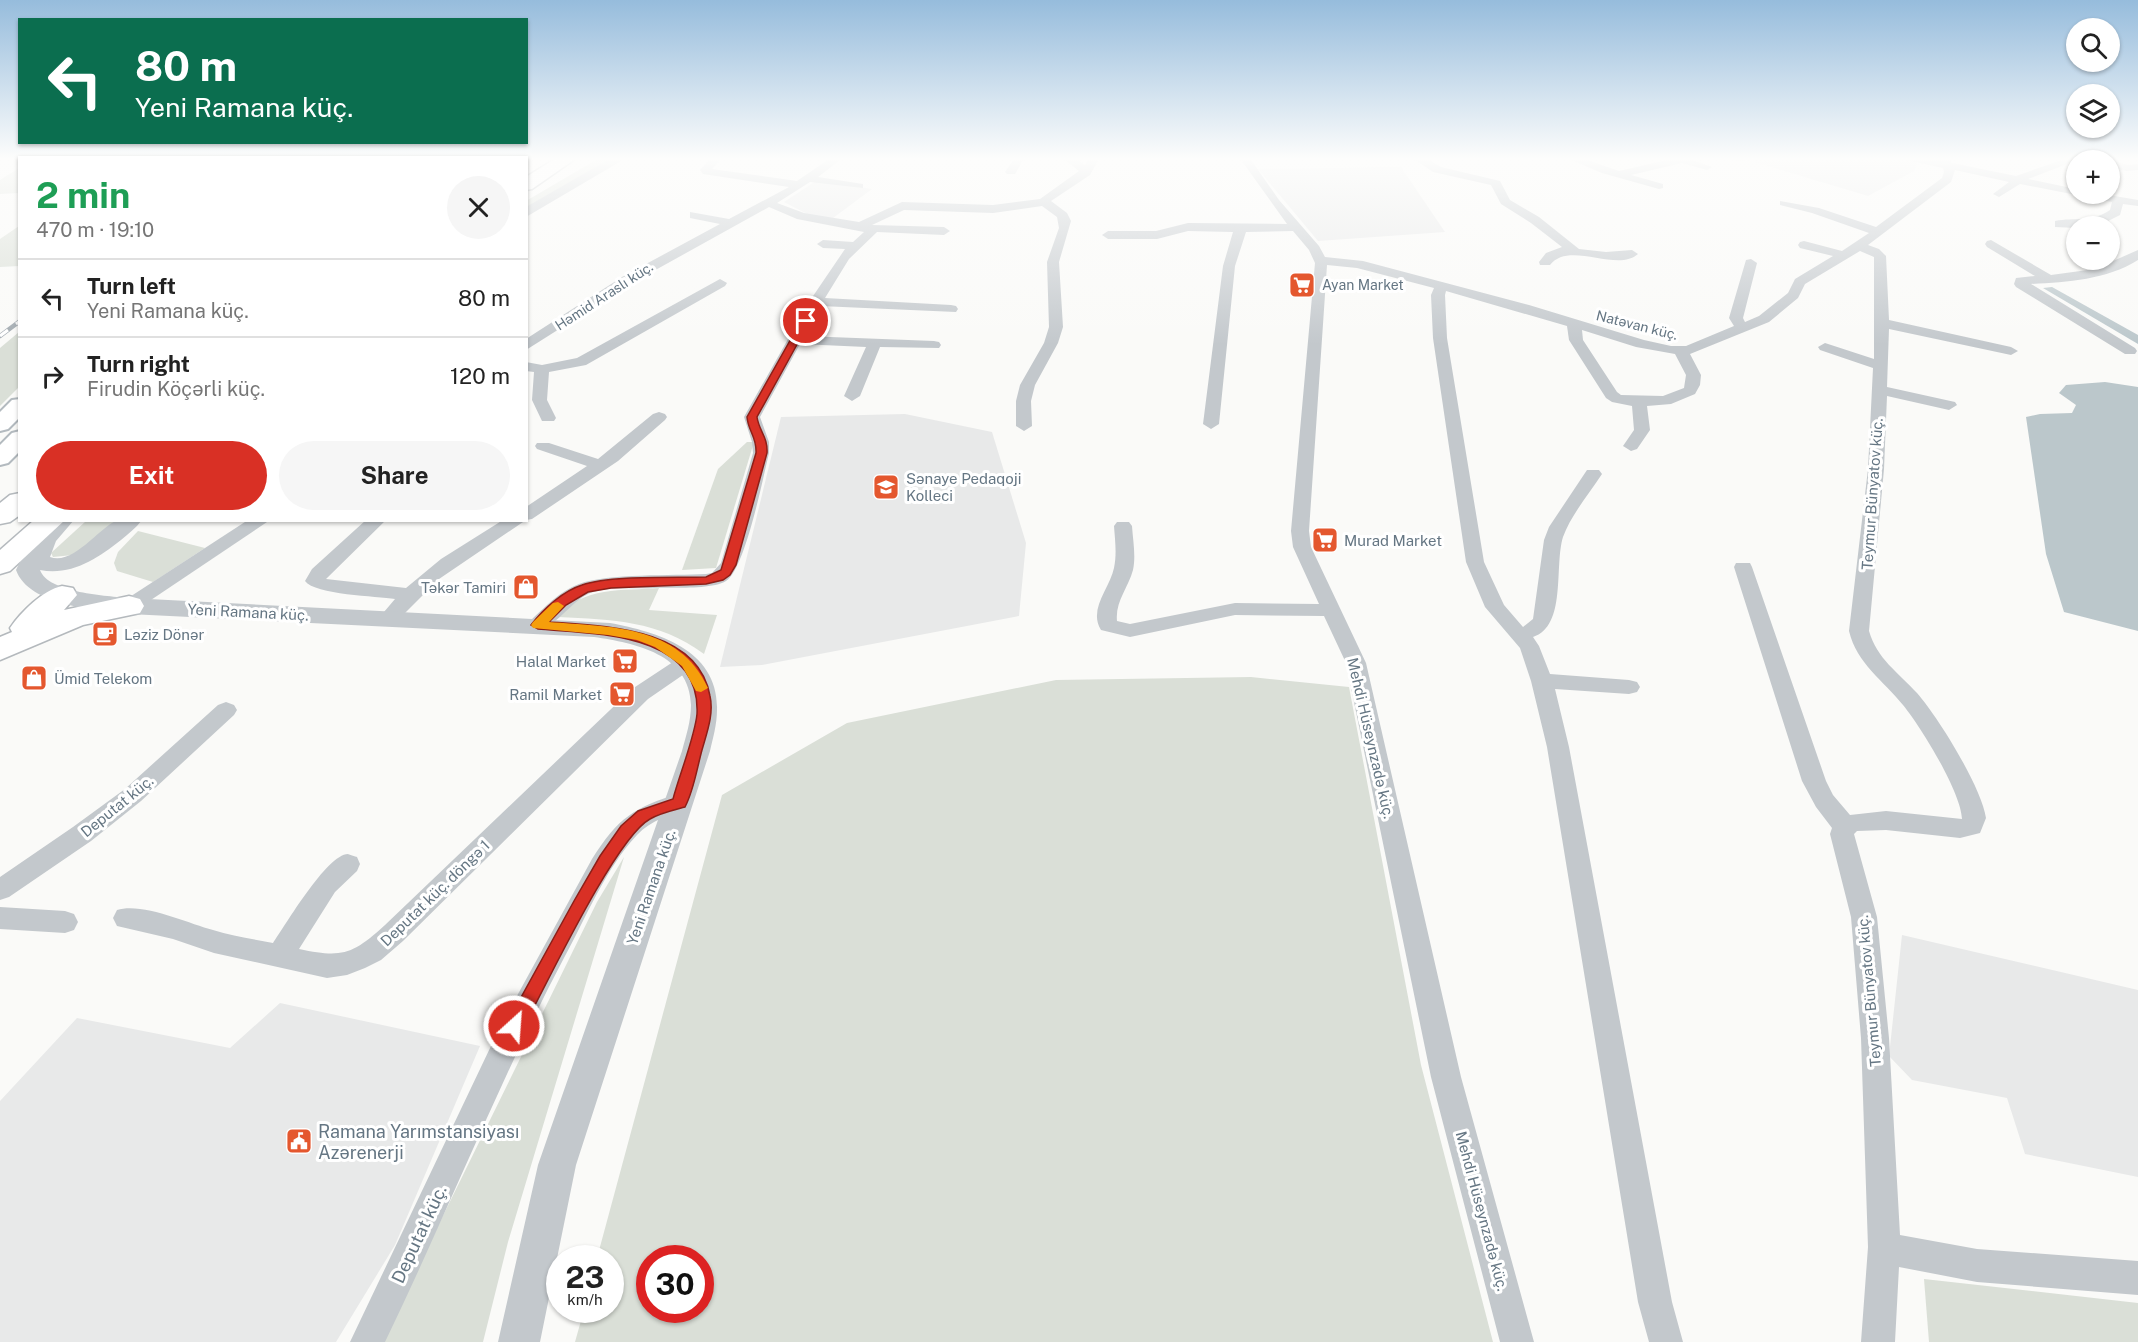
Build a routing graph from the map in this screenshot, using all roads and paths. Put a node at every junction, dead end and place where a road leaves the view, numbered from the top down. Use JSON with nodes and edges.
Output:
{"nodes":[{"id":1,"x":715,"y":220,"type":"edge"},
{"id":2,"x":736,"y":220,"type":"edge"},
{"id":3,"x":821,"y":220,"type":"edge"},
{"id":4,"x":880,"y":220,"type":"edge"},
{"id":5,"x":1065,"y":220,"type":"edge"},
{"id":6,"x":1290,"y":220,"type":"edge"},
{"id":7,"x":1532,"y":220,"type":"edge"},
{"id":8,"x":1843,"y":220,"type":"edge"},
{"id":9,"x":1895,"y":220,"type":"edge"},
{"id":10,"x":2101,"y":220,"type":"edge"},
{"id":11,"x":730,"y":223,"type":"junction"},
{"id":12,"x":2059,"y":224,"type":"dead end"},
{"id":13,"x":1296,"y":227,"type":"junction"},
{"id":14,"x":866,"y":228,"type":"junction"},
{"id":15,"x":1240,"y":229,"type":"junction"},
{"id":16,"x":944,"y":231,"type":"dead end"},
{"id":17,"x":1879,"y":232,"type":"junction"},
{"id":18,"x":1108,"y":235,"type":"dead end"},
{"id":19,"x":823,"y":244,"type":"dead end"},
{"id":20,"x":1991,"y":244,"type":"dead end"},
{"id":21,"x":1804,"y":245,"type":"dead end"},
{"id":22,"x":853,"y":246,"type":"junction"},
{"id":23,"x":1569,"y":249,"type":"junction"},
{"id":24,"x":1851,"y":250,"type":"junction"},
{"id":25,"x":1632,"y":254,"type":"dead end"},
{"id":26,"x":2136,"y":258,"type":"edge"},
{"id":27,"x":1320,"y":260,"type":"junction"},
{"id":28,"x":1545,"y":262,"type":"dead end"},
{"id":29,"x":1751,"y":263,"type":"dead end"},
{"id":30,"x":2049,"y":279,"type":"junction"},
{"id":31,"x":720,"y":283,"type":"dead end"},
{"id":32,"x":1441,"y":286,"type":"junction"},
{"id":33,"x":816,"y":302,"type":"junction"},
{"id":34,"x":951,"y":309,"type":"dead end"},
{"id":35,"x":1881,"y":323,"type":"junction"},
{"id":36,"x":1574,"y":324,"type":"junction"},
{"id":37,"x":1742,"y":328,"type":"junction"},
{"id":38,"x":795,"y":340,"type":"junction"},
{"id":39,"x":875,"y":343,"type":"junction"},
{"id":40,"x":528,"y":345,"type":"edge"},
{"id":41,"x":934,"y":345,"type":"dead end"},
{"id":42,"x":1825,"y":347,"type":"dead end"},
{"id":43,"x":1680,"y":351,"type":"junction"},
{"id":44,"x":2011,"y":351,"type":"dead end"},
{"id":45,"x":2130,"y":351,"type":"dead end"},
{"id":46,"x":1881,"y":366,"type":"junction"},
{"id":47,"x":534,"y":367,"type":"edge"},
{"id":48,"x":1879,"y":390,"type":"junction"},
{"id":49,"x":852,"y":396,"type":"dead end"},
{"id":50,"x":1639,"y":402,"type":"junction"},
{"id":51,"x":1949,"y":405,"type":"dead end"},
{"id":52,"x":18,"y":407,"type":"edge"},
{"id":53,"x":659,"y":417,"type":"dead end"},
{"id":54,"x":548,"y":418,"type":"dead end"},
{"id":55,"x":0,"y":424,"type":"edge"},
{"id":56,"x":1211,"y":424,"type":"dead end"},
{"id":57,"x":1024,"y":426,"type":"dead end"},
{"id":58,"x":18,"y":440,"type":"edge"},
{"id":59,"x":543,"y":446,"type":"dead end"},
{"id":60,"x":1632,"y":446,"type":"dead end"},
{"id":61,"x":0,"y":458,"type":"edge"},
{"id":62,"x":600,"y":465,"type":"junction"},
{"id":63,"x":1593,"y":474,"type":"dead end"},
{"id":64,"x":18,"y":502,"type":"edge"},
{"id":65,"x":528,"y":514,"type":"edge"},
{"id":66,"x":0,"y":516,"type":"edge"},
{"id":67,"x":60,"y":522,"type":"edge"},
{"id":68,"x":128,"y":522,"type":"edge"},
{"id":69,"x":134,"y":522,"type":"edge"},
{"id":70,"x":258,"y":522,"type":"edge"},
{"id":71,"x":375,"y":522,"type":"edge"},
{"id":72,"x":514,"y":522,"type":"edge"},
{"id":73,"x":1123,"y":526,"type":"dead end"},
{"id":74,"x":48,"y":531,"type":"edge"},
{"id":75,"x":0,"y":565,"type":"edge"},
{"id":76,"x":1743,"y":567,"type":"dead end"},
{"id":77,"x":408,"y":594,"type":"junction"},
{"id":78,"x":62,"y":595,"type":"junction"},
{"id":79,"x":129,"y":606,"type":"junction"},
{"id":80,"x":1330,"y":610,"type":"junction"},
{"id":81,"x":388,"y":619,"type":"junction"},
{"id":82,"x":538,"y":625,"type":"junction"},
{"id":83,"x":1520,"y":634,"type":"junction"},
{"id":84,"x":0,"y":648,"type":"edge"},
{"id":85,"x":687,"y":663,"type":"junction"},
{"id":86,"x":1542,"y":681,"type":"junction"},
{"id":87,"x":1629,"y":687,"type":"dead end"},
{"id":88,"x":226,"y":710,"type":"dead end"},
{"id":89,"x":680,"y":802,"type":"junction"},
{"id":90,"x":1845,"y":826,"type":"junction"},
{"id":91,"x":348,"y":864,"type":"dead end"},
{"id":92,"x":0,"y":890,"type":"edge"},
{"id":93,"x":0,"y":918,"type":"edge"},
{"id":94,"x":126,"y":918,"type":"dead end"},
{"id":95,"x":66,"y":922,"type":"dead end"},
{"id":96,"x":279,"y":957,"type":"junction"},
{"id":97,"x":1884,"y":1247,"type":"junction"},
{"id":98,"x":2138,"y":1278,"type":"edge"},
{"id":99,"x":367,"y":1342,"type":"edge"},
{"id":100,"x":519,"y":1342,"type":"edge"},
{"id":101,"x":1517,"y":1342,"type":"edge"},
{"id":102,"x":1666,"y":1342,"type":"edge"},
{"id":103,"x":1878,"y":1342,"type":"edge"}],
"edges":[{"from":1,"to":11,"type":"street"},
{"from":2,"to":11,"type":"street","name":"Həmid Araslı küç."},
{"from":3,"to":14,"type":"street"},
{"from":4,"to":14,"type":"street"},
{"from":5,"to":57,"type":"street"},
{"from":6,"to":13,"type":"street"},
{"from":7,"to":23,"type":"street"},
{"from":8,"to":17,"type":"street"},
{"from":9,"to":17,"type":"street","name":"Natəvan küç."},
{"from":10,"to":12,"type":"street"},
{"from":11,"to":40,"type":"street","name":"Həmid Araslı küç."},
{"from":13,"to":15,"type":"street"},
{"from":13,"to":27,"type":"street"},
{"from":14,"to":16,"type":"street"},
{"from":14,"to":22,"type":"street"},
{"from":15,"to":18,"type":"street"},
{"from":15,"to":56,"type":"street"},
{"from":17,"to":24,"type":"street","name":"Natəvan küç."},
{"from":19,"to":22,"type":"street"},
{"from":20,"to":30,"type":"street"},
{"from":21,"to":24,"type":"street"},
{"from":22,"to":33,"type":"street"},
{"from":23,"to":25,"type":"street"},
{"from":23,"to":28,"type":"street"},
{"from":24,"to":35,"type":"street","name":"Teymur Bünyatov küç."},
{"from":24,"to":37,"type":"street","name":"Natəvan küç."},
{"from":26,"to":30,"type":"street"},
{"from":27,"to":32,"type":"street","name":"Natəvan küç."},
{"from":27,"to":80,"type":"street","name":"Mehdi Hüseynzadə küç."},
{"from":29,"to":37,"type":"street"},
{"from":30,"to":45,"type":"street"},
{"from":31,"to":47,"type":"street"},
{"from":32,"to":36,"type":"street","name":"Natəvan küç."},
{"from":32,"to":83,"type":"street"},
{"from":33,"to":34,"type":"street"},
{"from":33,"to":38,"type":"street"},
{"from":35,"to":44,"type":"street"},
{"from":35,"to":46,"type":"street","name":"Teymur Bünyatov küç."},
{"from":36,"to":43,"type":"street","name":"Natəvan küç."},
{"from":36,"to":50,"type":"street"},
{"from":37,"to":43,"type":"street","name":"Natəvan küç."},
{"from":38,"to":39,"type":"street"},
{"from":38,"to":82,"type":"street"},
{"from":39,"to":41,"type":"street"},
{"from":39,"to":49,"type":"street"},
{"from":42,"to":46,"type":"street"},
{"from":43,"to":50,"type":"street"},
{"from":46,"to":48,"type":"street","name":"Teymur Bünyatov küç."},
{"from":47,"to":54,"type":"street"},
{"from":48,"to":51,"type":"street"},
{"from":48,"to":90,"type":"street","name":"Teymur Bünyatov küç."},
{"from":50,"to":60,"type":"street"},
{"from":52,"to":55,"type":"main road"},
{"from":53,"to":62,"type":"street"},
{"from":58,"to":61,"type":"main road"},
{"from":59,"to":62,"type":"street"},
{"from":62,"to":65,"type":"street"},
{"from":63,"to":83,"type":"street"},
{"from":64,"to":66,"type":"highway"},
{"from":67,"to":74,"type":"street"},
{"from":68,"to":74,"type":"street"},
{"from":69,"to":78,"type":"street"},
{"from":70,"to":79,"type":"street"},
{"from":71,"to":77,"type":"street"},
{"from":72,"to":77,"type":"street"},
{"from":73,"to":80,"type":"street"},
{"from":74,"to":75,"type":"highway"},
{"from":74,"to":78,"type":"street","name":"Yeni Ramana küç."},
{"from":76,"to":90,"type":"street"},
{"from":77,"to":81,"type":"street"},
{"from":78,"to":79,"type":"street","name":"Yeni Ramana küç."},
{"from":78,"to":84,"type":"highway"},
{"from":79,"to":81,"type":"street","name":"Yeni Ramana küç."},
{"from":79,"to":84,"type":"highway"},
{"from":80,"to":101,"type":"street","name":"Mehdi Hüseynzadə küç."},
{"from":81,"to":82,"type":"street","name":"Yeni Ramana küç."},
{"from":82,"to":85,"type":"street","name":"Yeni Ramana küç."},
{"from":83,"to":86,"type":"street"},
{"from":85,"to":89,"type":"street","name":"Yeni Ramana küç."},
{"from":85,"to":96,"type":"street","name":"Deputat küç. döngə 1"},
{"from":86,"to":87,"type":"street"},
{"from":86,"to":102,"type":"street"},
{"from":88,"to":92,"type":"street","name":"Deputat küç."},
{"from":89,"to":99,"type":"street","name":"Deputat küç."},
{"from":89,"to":100,"type":"street","name":"Yeni Ramana küç."},
{"from":90,"to":97,"type":"street","name":"Teymur Bünyatov küç."},
{"from":91,"to":96,"type":"street"},
{"from":93,"to":95,"type":"street"},
{"from":94,"to":96,"type":"street","name":"Deputat küç. döngə 1"},
{"from":97,"to":98,"type":"street"},
{"from":97,"to":103,"type":"street","name":"Teymur Bünyatov küç."}]}
